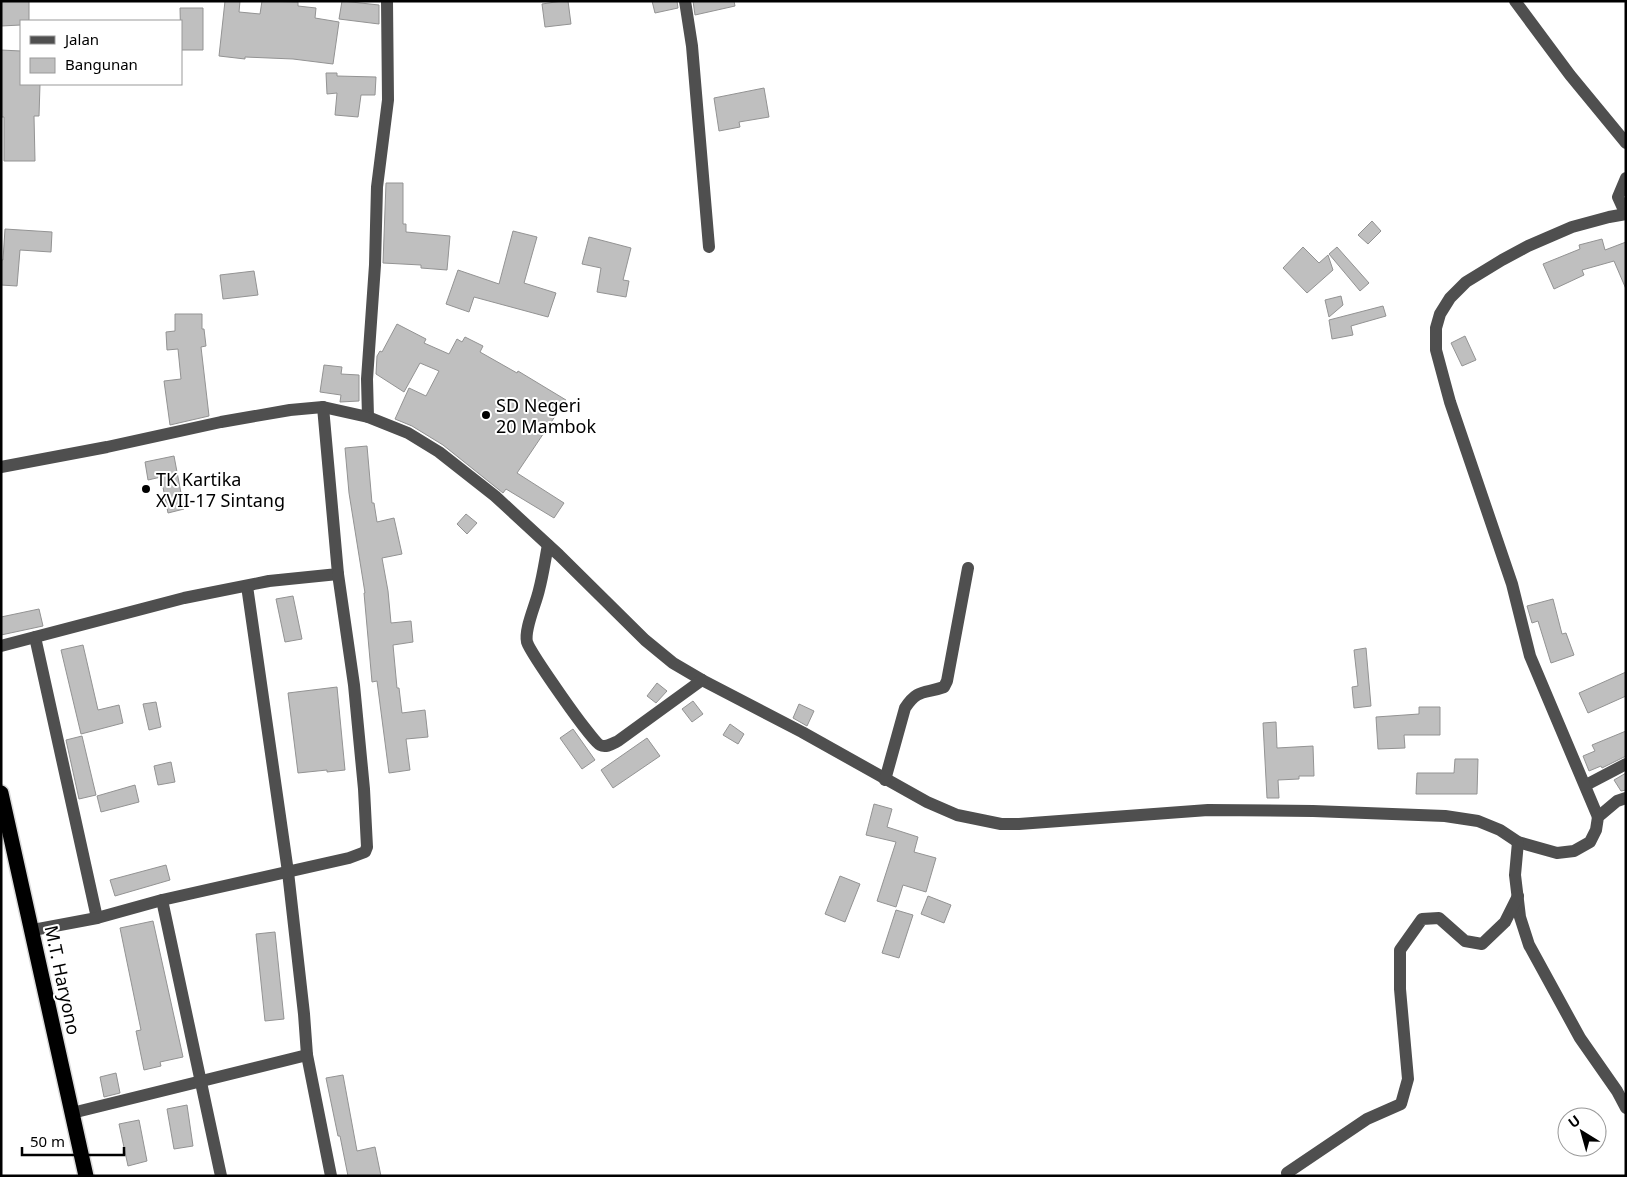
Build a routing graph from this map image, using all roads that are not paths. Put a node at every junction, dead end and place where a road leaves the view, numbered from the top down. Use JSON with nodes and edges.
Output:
{"nodes":[{"id":1,"x":387,"y":1,"type":"edge"},
{"id":2,"x":685,"y":1,"type":"edge"},
{"id":3,"x":1515,"y":1,"type":"edge"},
{"id":4,"x":1626,"y":143,"type":"edge"},
{"id":5,"x":1626,"y":178,"type":"edge"},
{"id":6,"x":1626,"y":213,"type":"edge"},
{"id":7,"x":709,"y":248,"type":"dead end"},
{"id":8,"x":323,"y":407,"type":"junction"},
{"id":9,"x":368,"y":417,"type":"junction"},
{"id":10,"x":1,"y":467,"type":"edge"},
{"id":11,"x":548,"y":545,"type":"junction"},
{"id":12,"x":968,"y":568,"type":"dead end"},
{"id":13,"x":338,"y":574,"type":"junction"},
{"id":14,"x":247,"y":586,"type":"junction"},
{"id":15,"x":36,"y":637,"type":"junction"},
{"id":16,"x":1,"y":646,"type":"edge"},
{"id":17,"x":702,"y":680,"type":"junction"},
{"id":18,"x":1626,"y":764,"type":"edge"},
{"id":19,"x":886,"y":780,"type":"junction"},
{"id":20,"x":1586,"y":785,"type":"junction"},
{"id":21,"x":1,"y":793,"type":"edge"},
{"id":22,"x":1626,"y":798,"type":"edge"},
{"id":23,"x":1598,"y":817,"type":"junction"},
{"id":24,"x":1518,"y":842,"type":"junction"},
{"id":25,"x":288,"y":872,"type":"junction"},
{"id":26,"x":1518,"y":896,"type":"junction"},
{"id":27,"x":162,"y":900,"type":"junction"},
{"id":28,"x":97,"y":918,"type":"junction"},
{"id":29,"x":32,"y":930,"type":"junction"},
{"id":30,"x":307,"y":1055,"type":"junction"},
{"id":31,"x":200,"y":1082,"type":"junction"},
{"id":32,"x":1626,"y":1108,"type":"edge"},
{"id":33,"x":72,"y":1112,"type":"junction"},
{"id":34,"x":1287,"y":1174,"type":"dead end"},
{"id":35,"x":86,"y":1176,"type":"edge"},
{"id":36,"x":221,"y":1176,"type":"edge"},
{"id":37,"x":330,"y":1176,"type":"edge"}],
"edges":[{"from":1,"to":9,"type":"street"},
{"from":2,"to":7,"type":"street"},
{"from":3,"to":4,"type":"street"},
{"from":5,"to":6,"type":"street"},
{"from":6,"to":20,"type":"street"},
{"from":8,"to":9,"type":"street"},
{"from":8,"to":10,"type":"street"},
{"from":8,"to":13,"type":"street"},
{"from":9,"to":11,"type":"street"},
{"from":11,"to":17,"type":"street"},
{"from":11,"to":17,"type":"street"},
{"from":12,"to":19,"type":"street"},
{"from":13,"to":14,"type":"street"},
{"from":13,"to":25,"type":"street"},
{"from":14,"to":15,"type":"street"},
{"from":14,"to":25,"type":"street"},
{"from":15,"to":16,"type":"street"},
{"from":15,"to":28,"type":"street"},
{"from":17,"to":19,"type":"street"},
{"from":18,"to":20,"type":"street"},
{"from":19,"to":24,"type":"street"},
{"from":20,"to":23,"type":"street"},
{"from":21,"to":29,"type":"highway","name":"M.T. Haryono"},
{"from":22,"to":23,"type":"street"},
{"from":23,"to":24,"type":"street"},
{"from":24,"to":26,"type":"street"},
{"from":25,"to":27,"type":"street"},
{"from":25,"to":30,"type":"street"},
{"from":26,"to":32,"type":"street"},
{"from":26,"to":34,"type":"street"},
{"from":27,"to":28,"type":"street"},
{"from":27,"to":31,"type":"street"},
{"from":28,"to":29,"type":"street"},
{"from":29,"to":33,"type":"highway","name":"M.T. Haryono"},
{"from":30,"to":31,"type":"street"},
{"from":30,"to":37,"type":"street"},
{"from":31,"to":33,"type":"street"},
{"from":31,"to":36,"type":"street"},
{"from":33,"to":35,"type":"highway","name":"M.T. Haryono"}]}
